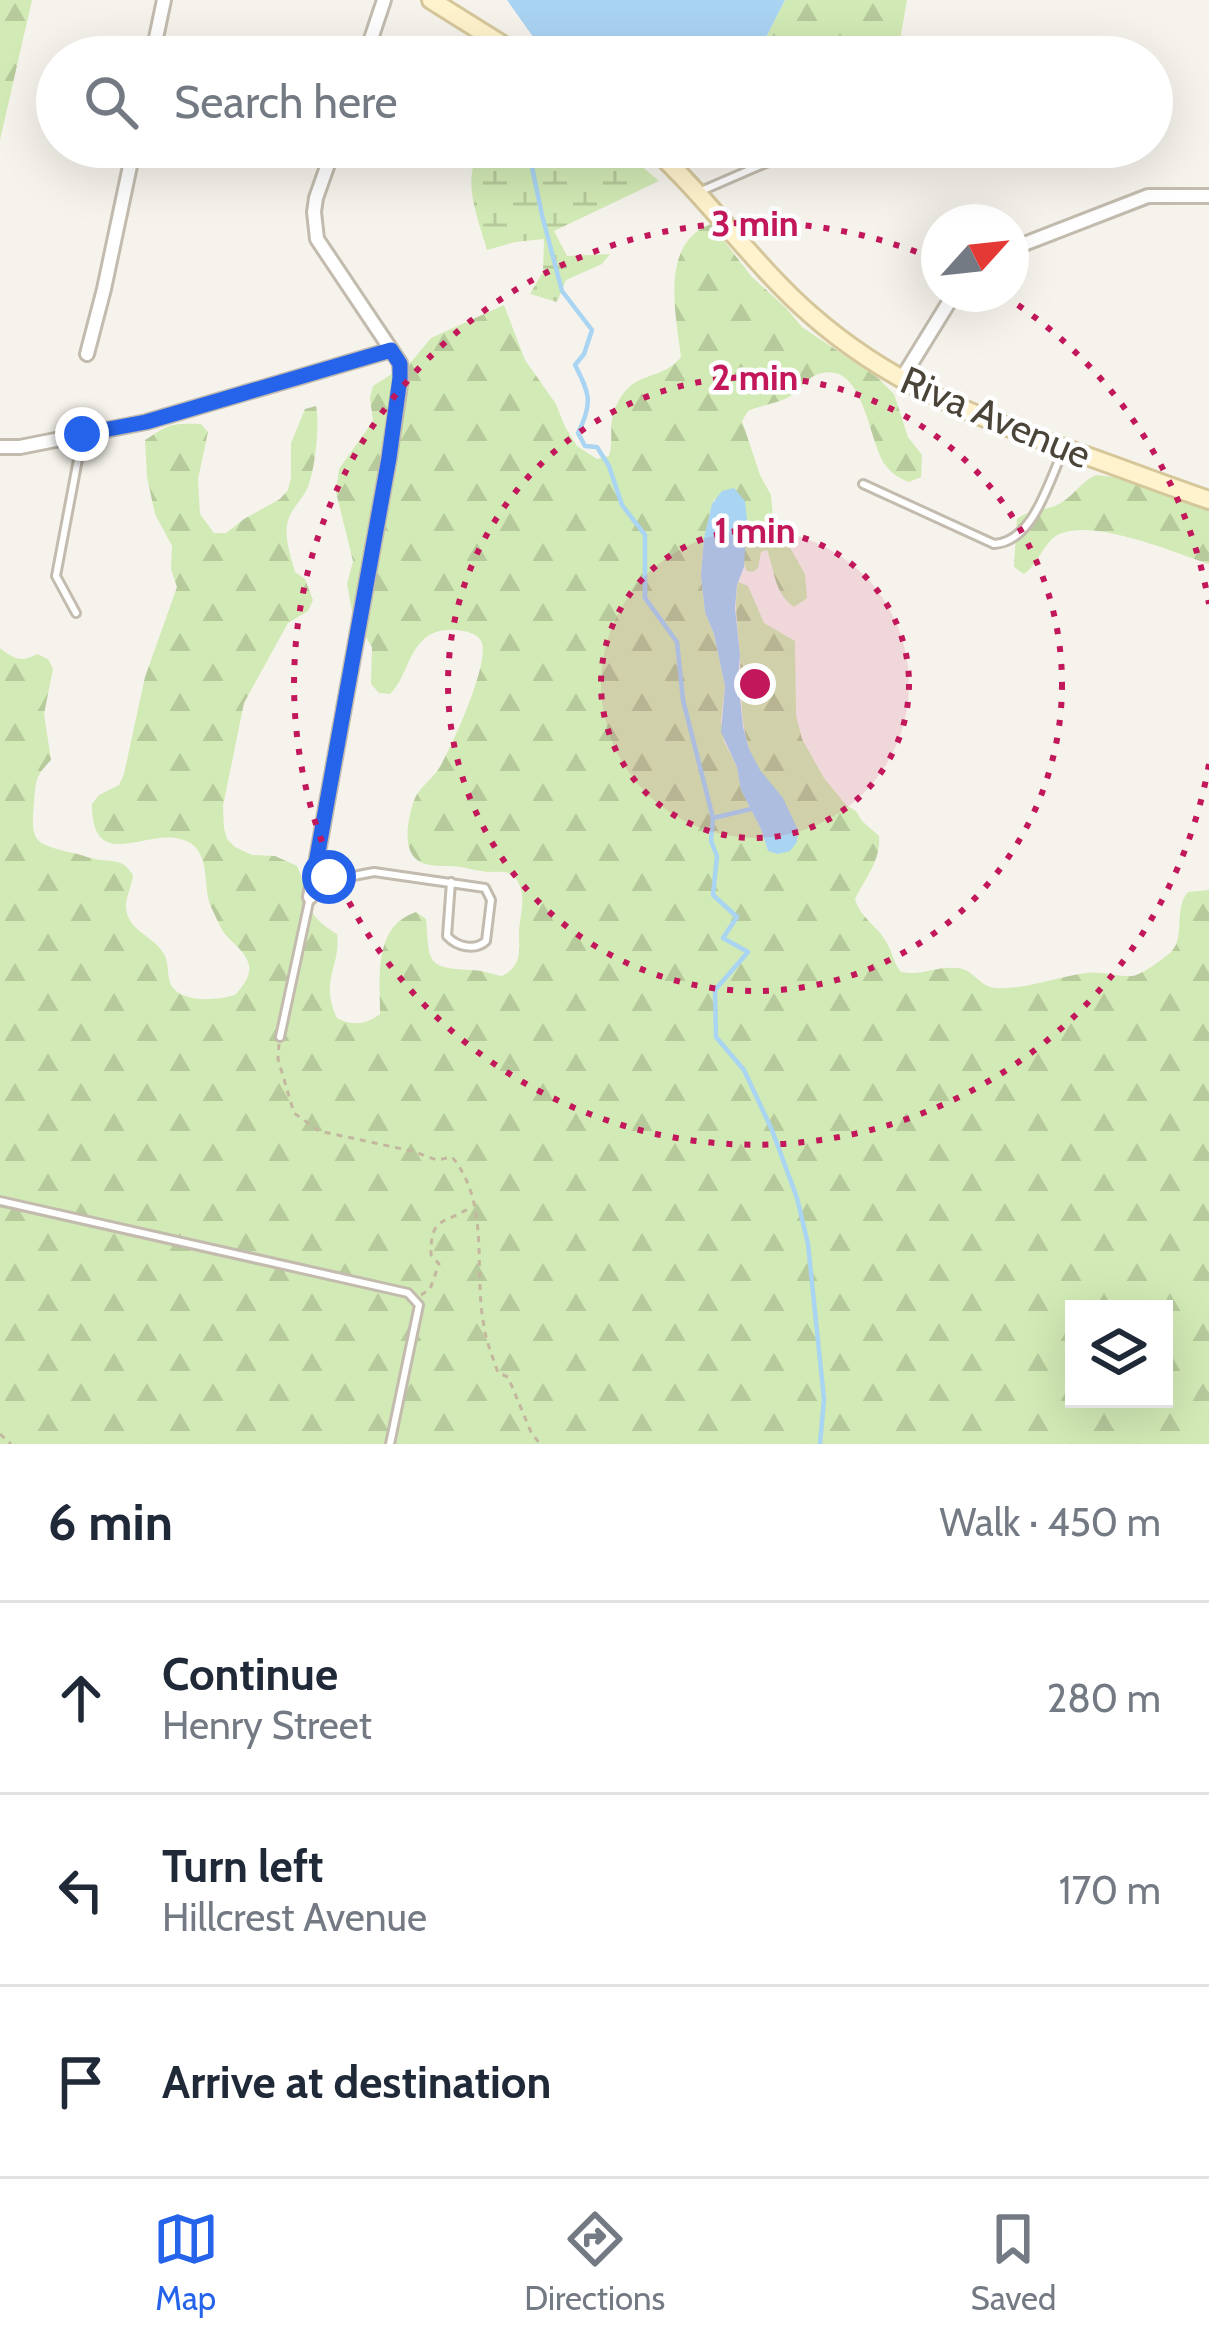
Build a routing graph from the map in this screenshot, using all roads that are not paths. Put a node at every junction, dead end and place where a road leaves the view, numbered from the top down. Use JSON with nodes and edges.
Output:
{"nodes":[{"id":1,"x":164,"y":0,"type":"edge"},
{"id":2,"x":385,"y":0,"type":"edge"},
{"id":3,"x":431,"y":0,"type":"edge"},
{"id":4,"x":156,"y":36,"type":"edge"},
{"id":5,"x":372,"y":36,"type":"edge"},
{"id":6,"x":488,"y":36,"type":"edge"},
{"id":7,"x":130,"y":168,"type":"edge"},
{"id":8,"x":327,"y":168,"type":"edge"},
{"id":9,"x":673,"y":168,"type":"edge"},
{"id":10,"x":755,"y":168,"type":"edge"},
{"id":11,"x":697,"y":193,"type":"junction"},
{"id":12,"x":1209,"y":196,"type":"edge"},
{"id":13,"x":1029,"y":243,"type":"edge"},
{"id":14,"x":942,"y":312,"type":"edge"},
{"id":15,"x":391,"y":350,"type":"junction"},
{"id":16,"x":87,"y":354,"type":"dead end"},
{"id":17,"x":902,"y":380,"type":"junction"},
{"id":18,"x":82,"y":434,"type":"junction"},
{"id":19,"x":0,"y":447,"type":"edge"},
{"id":20,"x":1065,"y":448,"type":"junction"},
{"id":21,"x":863,"y":484,"type":"dead end"},
{"id":22,"x":1209,"y":500,"type":"edge"},
{"id":23,"x":76,"y":613,"type":"dead end"},
{"id":24,"x":314,"y":874,"type":"junction"},
{"id":25,"x":451,"y":883,"type":"junction"},
{"id":26,"x":310,"y":897,"type":"joint"},
{"id":27,"x":280,"y":1036,"type":"road end"},
{"id":28,"x":0,"y":1201,"type":"edge"},
{"id":29,"x":390,"y":1444,"type":"edge"}],
"edges":[{"from":1,"to":4,"type":"street"},
{"from":2,"to":5,"type":"street"},
{"from":3,"to":6,"type":"street"},
{"from":7,"to":16,"type":"street"},
{"from":8,"to":15,"type":"street"},
{"from":9,"to":11,"type":"street","name":"Riva Avenue"},
{"from":10,"to":11,"type":"lane"},
{"from":11,"to":17,"type":"street","name":"Riva Avenue"},
{"from":12,"to":13,"type":"street"},
{"from":14,"to":17,"type":"street"},
{"from":15,"to":18,"type":"street"},
{"from":15,"to":24,"type":"street"},
{"from":17,"to":20,"type":"street","name":"Riva Avenue"},
{"from":18,"to":19,"type":"street"},
{"from":18,"to":23,"type":"lane"},
{"from":20,"to":21,"type":"lane"},
{"from":20,"to":22,"type":"street","name":"Riva Avenue"},
{"from":24,"to":25,"type":"lane"},
{"from":24,"to":26,"type":"street"},
{"from":25,"to":25,"type":"lane"},
{"from":26,"to":27,"type":"lane"},
{"from":28,"to":29,"type":"lane"}]}
